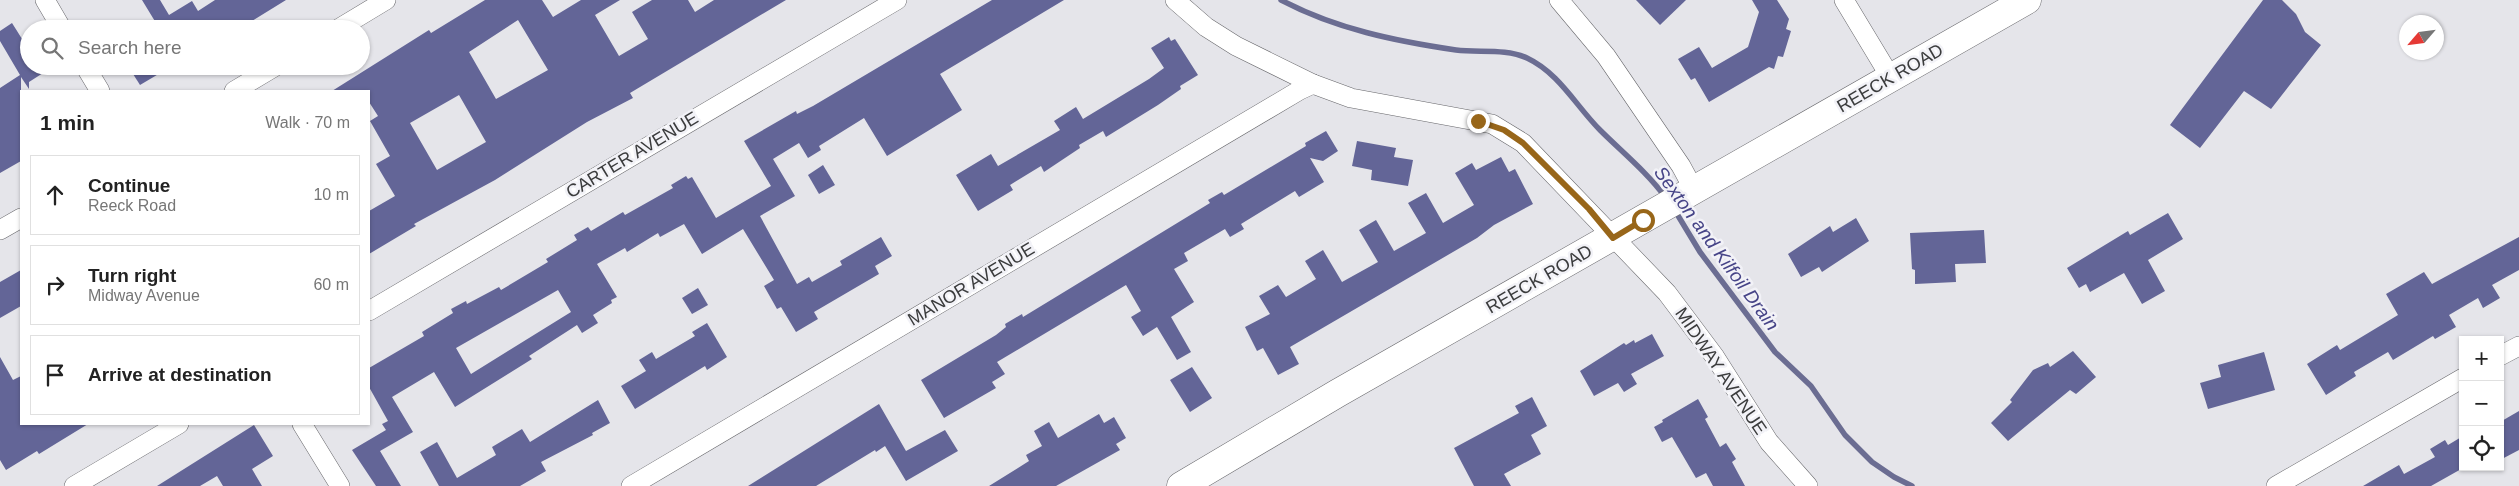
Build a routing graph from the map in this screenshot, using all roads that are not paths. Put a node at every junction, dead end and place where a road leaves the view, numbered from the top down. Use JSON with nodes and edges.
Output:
{"nodes":[{"id":1,"x":45,"y":0,"type":"edge"},
{"id":2,"x":386,"y":0,"type":"edge"},
{"id":3,"x":896,"y":0,"type":"edge"},
{"id":4,"x":1175,"y":0,"type":"edge"},
{"id":5,"x":1559,"y":0,"type":"edge"},
{"id":6,"x":1844,"y":0,"type":"edge"},
{"id":7,"x":2027,"y":0,"type":"edge"},
{"id":8,"x":57,"y":20,"type":"edge"},
{"id":9,"x":353,"y":20,"type":"edge"},
{"id":10,"x":90,"y":75,"type":"edge"},
{"id":11,"x":261,"y":75,"type":"edge"},
{"id":12,"x":1891,"y":78,"type":"junction"},
{"id":13,"x":1313,"y":84,"type":"junction"},
{"id":14,"x":99,"y":90,"type":"edge"},
{"id":15,"x":236,"y":90,"type":"edge"},
{"id":16,"x":1690,"y":192,"type":"junction"},
{"id":17,"x":20,"y":219,"type":"edge"},
{"id":18,"x":0,"y":230,"type":"edge"},
{"id":19,"x":1613,"y":238,"type":"junction"},
{"id":20,"x":370,"y":310,"type":"edge"},
{"id":21,"x":2519,"y":346,"type":"edge"},
{"id":22,"x":2504,"y":354,"type":"edge"},
{"id":23,"x":2459,"y":380,"type":"edge"},
{"id":24,"x":177,"y":425,"type":"edge"},
{"id":25,"x":303,"y":425,"type":"edge"},
{"id":26,"x":74,"y":486,"type":"edge"},
{"id":27,"x":340,"y":486,"type":"edge"},
{"id":28,"x":631,"y":486,"type":"edge"},
{"id":29,"x":1181,"y":486,"type":"edge"},
{"id":30,"x":1808,"y":486,"type":"edge"},
{"id":31,"x":2276,"y":486,"type":"edge"}],
"edges":[{"from":1,"to":8,"type":"street"},
{"from":2,"to":9,"type":"street"},
{"from":3,"to":20,"type":"street","name":"CARTER AVENUE"},
{"from":4,"to":13,"type":"street","name":"MIDWAY AVENUE"},
{"from":5,"to":16,"type":"street"},
{"from":6,"to":12,"type":"street"},
{"from":7,"to":12,"type":"street","name":"REECK ROAD"},
{"from":10,"to":14,"type":"street"},
{"from":11,"to":15,"type":"street"},
{"from":12,"to":16,"type":"street","name":"REECK ROAD"},
{"from":13,"to":19,"type":"street","name":"MIDWAY AVENUE"},
{"from":13,"to":28,"type":"street","name":"MANOR AVENUE"},
{"from":16,"to":19,"type":"street","name":"REECK ROAD"},
{"from":17,"to":18,"type":"street"},
{"from":19,"to":29,"type":"street","name":"REECK ROAD"},
{"from":19,"to":30,"type":"street","name":"MIDWAY AVENUE"},
{"from":21,"to":22,"type":"street"},
{"from":23,"to":31,"type":"street"},
{"from":24,"to":26,"type":"street"},
{"from":25,"to":27,"type":"street"}]}
